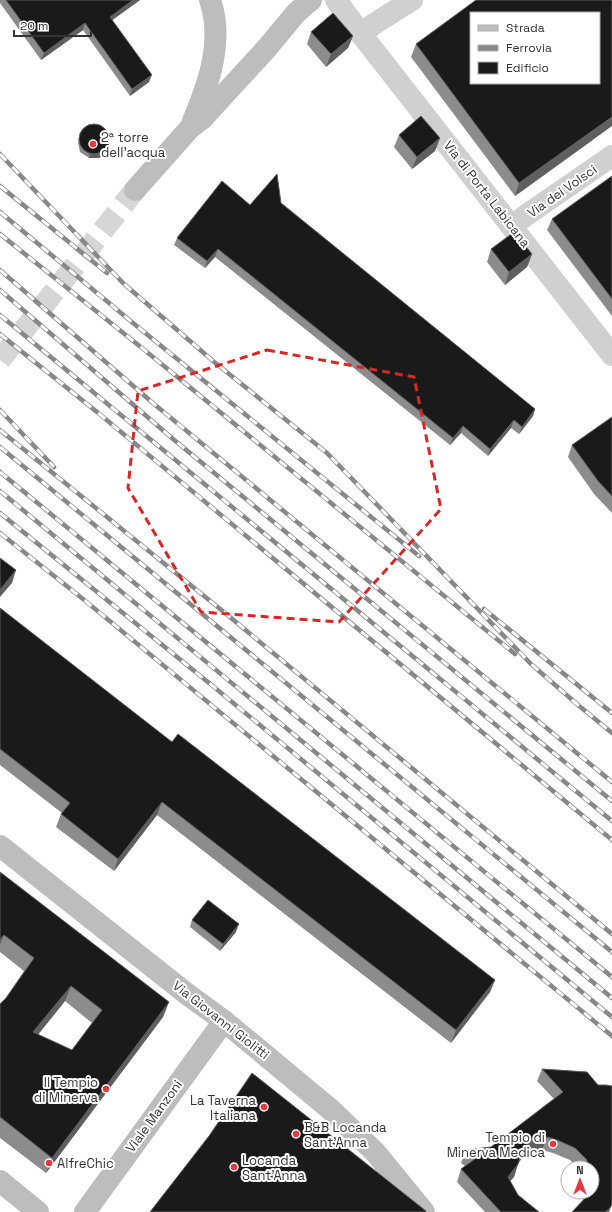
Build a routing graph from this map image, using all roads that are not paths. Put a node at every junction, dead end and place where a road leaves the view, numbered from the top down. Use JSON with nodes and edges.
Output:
{"nodes":[{"id":1,"x":210,"y":0,"type":"edge"},
{"id":2,"x":311,"y":0,"type":"edge"},
{"id":3,"x":336,"y":0,"type":"edge"},
{"id":4,"x":412,"y":0,"type":"edge"},
{"id":5,"x":361,"y":34,"type":"junction"},
{"id":6,"x":187,"y":130,"type":"junction"},
{"id":7,"x":612,"y":156,"type":"edge"},
{"id":8,"x":135,"y":190,"type":"tunnel mouth"},
{"id":9,"x":512,"y":226,"type":"junction"},
{"id":10,"x":612,"y":355,"type":"edge"},
{"id":11,"x":0,"y":846,"type":"edge"},
{"id":12,"x":224,"y":1021,"type":"junction"},
{"id":13,"x":0,"y":1181,"type":"edge"},
{"id":14,"x":38,"y":1212,"type":"edge"},
{"id":15,"x":85,"y":1212,"type":"edge"},
{"id":16,"x":424,"y":1212,"type":"edge"}],
"edges":[{"from":1,"to":6,"type":"main road"},
{"from":2,"to":6,"type":"main road"},
{"from":3,"to":5,"type":"street","name":"Via di Porta Labicana"},
{"from":4,"to":5,"type":"street"},
{"from":5,"to":9,"type":"street","name":"Via di Porta Labicana"},
{"from":6,"to":8,"type":"main road"},
{"from":7,"to":9,"type":"street","name":"Via dei Volsci"},
{"from":9,"to":10,"type":"street","name":"Via di Porta Labicana"},
{"from":11,"to":12,"type":"main road","name":"Via Giovanni Giolitti"},
{"from":12,"to":15,"type":"main road","name":"Viale Manzoni"},
{"from":12,"to":16,"type":"main road","name":"Via Giovanni Giolitti"},
{"from":13,"to":14,"type":"main road"}]}
